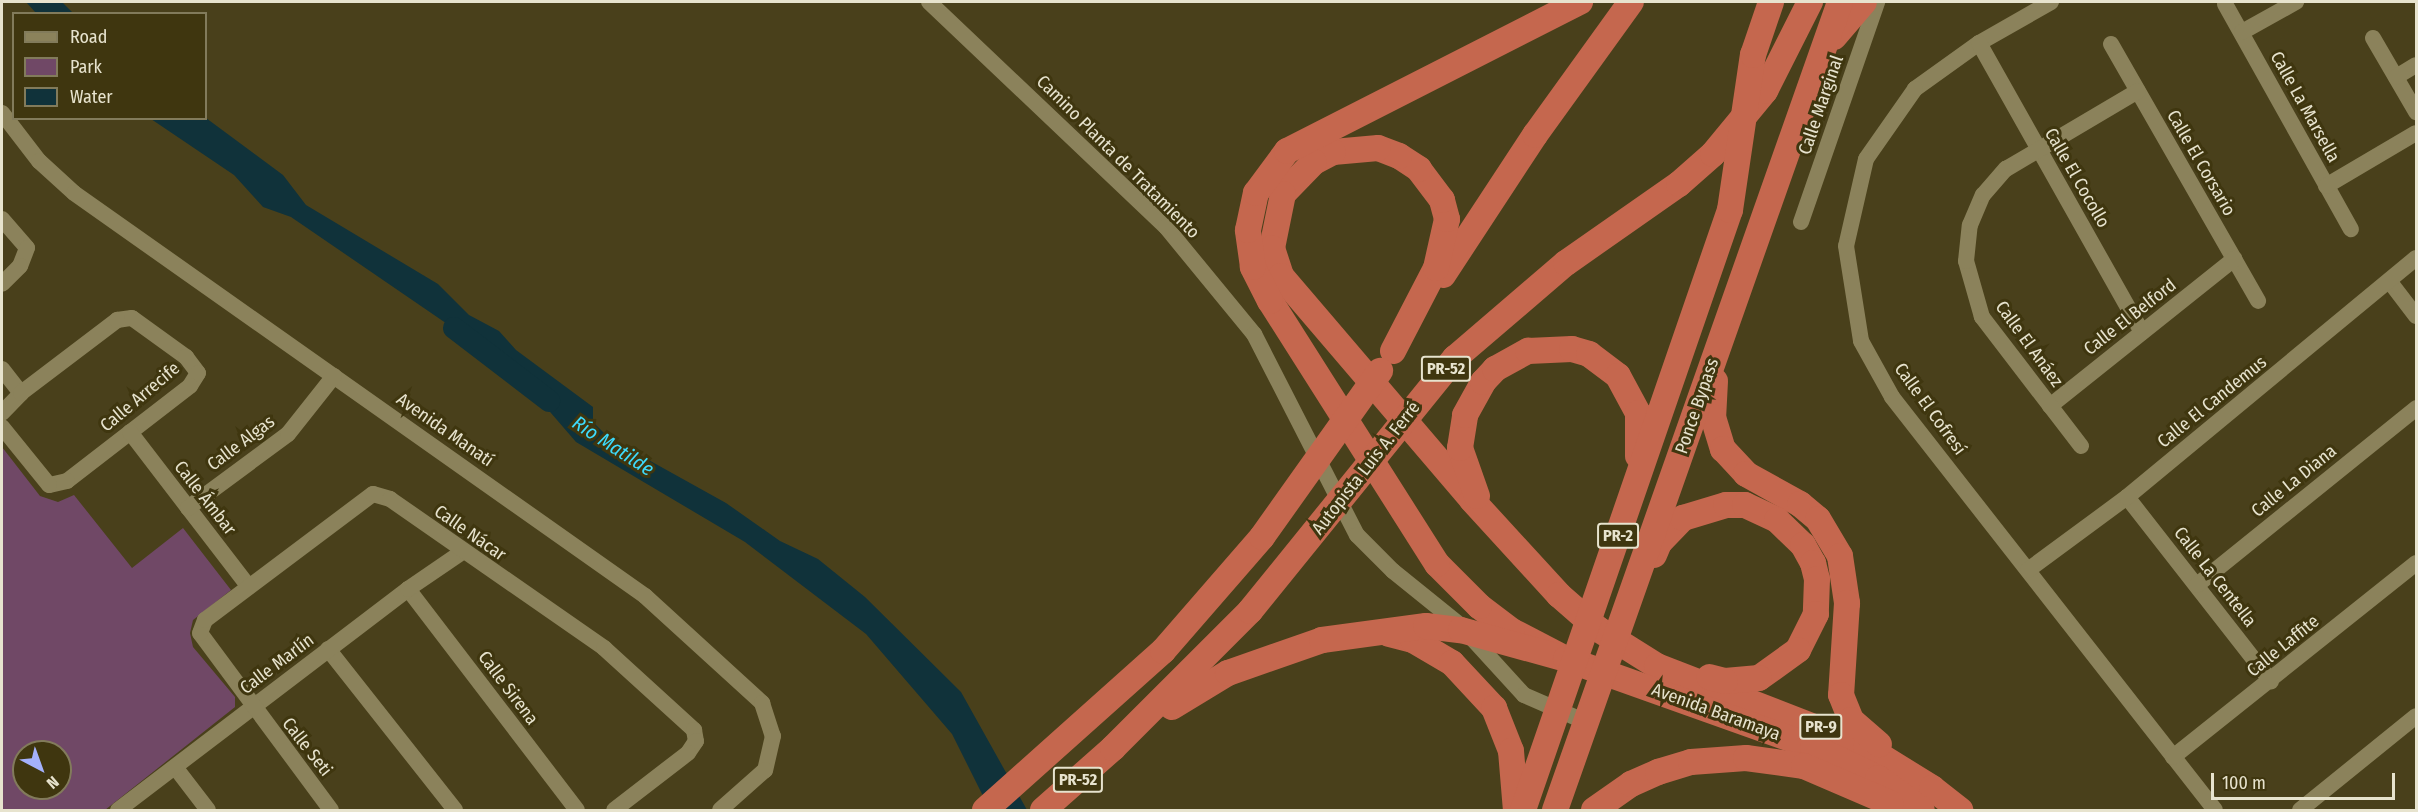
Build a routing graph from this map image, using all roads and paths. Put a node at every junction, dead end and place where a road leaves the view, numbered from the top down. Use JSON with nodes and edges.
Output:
{"nodes":[{"id":1,"x":929,"y":2,"type":"edge"},
{"id":2,"x":1632,"y":2,"type":"edge"},
{"id":3,"x":1771,"y":2,"type":"edge"},
{"id":4,"x":1839,"y":2,"type":"edge"},
{"id":5,"x":1864,"y":2,"type":"edge"},
{"id":6,"x":1877,"y":2,"type":"edge"},
{"id":7,"x":2052,"y":2,"type":"edge"},
{"id":8,"x":2295,"y":2,"type":"edge"},
{"id":9,"x":2225,"y":4,"type":"dead end"},
{"id":10,"x":1572,"y":6,"type":"edge"},
{"id":11,"x":1806,"y":10,"type":"edge"},
{"id":12,"x":2242,"y":32,"type":"junction"},
{"id":13,"x":2373,"y":38,"type":"dead end"},
{"id":14,"x":1979,"y":43,"type":"junction"},
{"id":15,"x":2111,"y":45,"type":"dead end"},
{"id":16,"x":1819,"y":60,"type":"junction"},
{"id":17,"x":2416,"y":66,"type":"edge"},
{"id":18,"x":2396,"y":77,"type":"junction"},
{"id":19,"x":2138,"y":91,"type":"junction"},
{"id":20,"x":2416,"y":112,"type":"edge"},
{"id":21,"x":2,"y":113,"type":"edge"},
{"id":22,"x":2416,"y":133,"type":"edge"},
{"id":23,"x":2038,"y":149,"type":"junction"},
{"id":24,"x":2326,"y":186,"type":"junction"},
{"id":25,"x":2,"y":219,"type":"edge"},
{"id":26,"x":1801,"y":222,"type":"dead end"},
{"id":27,"x":2351,"y":229,"type":"dead end"},
{"id":28,"x":2416,"y":258,"type":"edge"},
{"id":29,"x":2234,"y":259,"type":"junction"},
{"id":30,"x":2390,"y":282,"type":"junction"},
{"id":31,"x":2,"y":284,"type":"edge"},
{"id":32,"x":2258,"y":301,"type":"dead end"},
{"id":33,"x":2416,"y":316,"type":"edge"},
{"id":34,"x":2142,"y":332,"type":"junction"},
{"id":35,"x":1393,"y":351,"type":"junction"},
{"id":36,"x":2,"y":369,"type":"edge"},
{"id":37,"x":334,"y":376,"type":"junction"},
{"id":38,"x":1712,"y":376,"type":"junction"},
{"id":39,"x":21,"y":393,"type":"junction"},
{"id":40,"x":2050,"y":406,"type":"junction"},
{"id":41,"x":2416,"y":408,"type":"edge"},
{"id":42,"x":2,"y":413,"type":"edge"},
{"id":43,"x":2,"y":427,"type":"edge"},
{"id":44,"x":130,"y":432,"type":"junction"},
{"id":45,"x":2081,"y":446,"type":"dead end"},
{"id":46,"x":1632,"y":496,"type":"junction"},
{"id":47,"x":2127,"y":497,"type":"junction"},
{"id":48,"x":188,"y":508,"type":"junction"},
{"id":49,"x":1492,"y":522,"type":"junction"},
{"id":50,"x":462,"y":552,"type":"junction"},
{"id":51,"x":2416,"y":563,"type":"edge"},
{"id":52,"x":2028,"y":570,"type":"junction"},
{"id":53,"x":2197,"y":585,"type":"junction"},
{"id":54,"x":249,"y":586,"type":"junction"},
{"id":55,"x":408,"y":589,"type":"junction"},
{"id":56,"x":1629,"y":598,"type":"junction"},
{"id":57,"x":1383,"y":633,"type":"junction"},
{"id":58,"x":328,"y":649,"type":"junction"},
{"id":59,"x":1566,"y":659,"type":"junction"},
{"id":60,"x":1659,"y":675,"type":"junction"},
{"id":61,"x":2271,"y":681,"type":"junction"},
{"id":62,"x":252,"y":707,"type":"junction"},
{"id":63,"x":1557,"y":710,"type":"junction"},
{"id":64,"x":2416,"y":716,"type":"edge"},
{"id":65,"x":1586,"y":722,"type":"junction"},
{"id":66,"x":1113,"y":748,"type":"junction"},
{"id":67,"x":2173,"y":757,"type":"junction"},
{"id":68,"x":175,"y":767,"type":"junction"},
{"id":69,"x":1927,"y":799,"type":"edge"},
{"id":70,"x":118,"y":810,"type":"edge"},
{"id":71,"x":208,"y":810,"type":"edge"},
{"id":72,"x":331,"y":810,"type":"edge"},
{"id":73,"x":455,"y":810,"type":"edge"},
{"id":74,"x":577,"y":810,"type":"edge"},
{"id":75,"x":614,"y":810,"type":"edge"},
{"id":76,"x":720,"y":810,"type":"edge"},
{"id":77,"x":985,"y":810,"type":"edge"},
{"id":78,"x":1043,"y":810,"type":"edge"},
{"id":79,"x":1516,"y":810,"type":"edge"},
{"id":80,"x":1523,"y":810,"type":"edge"},
{"id":81,"x":1555,"y":810,"type":"edge"},
{"id":82,"x":1594,"y":810,"type":"edge"},
{"id":83,"x":1901,"y":810,"type":"edge"},
{"id":84,"x":1960,"y":810,"type":"edge"},
{"id":85,"x":2215,"y":810,"type":"edge"},
{"id":86,"x":2300,"y":810,"type":"edge"}],
"edges":[{"from":1,"to":63,"type":"street","name":"Camino Planta de Tratamiento"},
{"from":2,"to":35,"type":"highway","number":"PR-52"},
{"from":3,"to":46,"type":"highway","name":"Ponce Bypass","number":"PR-2"},
{"from":4,"to":16,"type":"highway"},
{"from":5,"to":16,"type":"highway"},
{"from":6,"to":26,"type":"street","name":"Calle Marginal"},
{"from":7,"to":14,"type":"street","name":"Calle El Cofresí"},
{"from":8,"to":12,"type":"street"},
{"from":9,"to":12,"type":"street","name":"Calle La Marsella"},
{"from":10,"to":59,"type":"highway"},
{"from":11,"to":66,"type":"highway","name":"Autopista Luis A. Ferré","number":"PR-52"},
{"from":12,"to":24,"type":"street","name":"Calle La Marsella"},
{"from":13,"to":18,"type":"street"},
{"from":14,"to":23,"type":"street","name":"Calle El Cocollo"},
{"from":14,"to":52,"type":"street","name":"Calle El Cofresí"},
{"from":15,"to":19,"type":"street","name":"Calle El Corsario"},
{"from":16,"to":38,"type":"highway"},
{"from":17,"to":18,"type":"street"},
{"from":18,"to":20,"type":"street"},
{"from":19,"to":23,"type":"street","name":"Calle El Anáez"},
{"from":19,"to":29,"type":"street","name":"Calle El Corsario"},
{"from":21,"to":37,"type":"street","name":"Avenida Manatí"},
{"from":22,"to":24,"type":"street"},
{"from":23,"to":34,"type":"street","name":"Calle El Cocollo"},
{"from":23,"to":40,"type":"street","name":"Calle El Anáez"},
{"from":24,"to":27,"type":"street","name":"Calle La Marsella"},
{"from":25,"to":31,"type":"street"},
{"from":28,"to":30,"type":"street","name":"Calle El Candemus"},
{"from":29,"to":32,"type":"street","name":"Calle El Corsario"},
{"from":29,"to":34,"type":"street","name":"Calle El Belford"},
{"from":30,"to":33,"type":"street"},
{"from":30,"to":47,"type":"street","name":"Calle El Candemus"},
{"from":34,"to":40,"type":"street","name":"Calle El Belford"},
{"from":35,"to":49,"type":"highway"},
{"from":35,"to":77,"type":"highway","number":"PR-52"},
{"from":36,"to":39,"type":"street"},
{"from":37,"to":48,"type":"street","name":"Calle Algas"},
{"from":37,"to":76,"type":"street","name":"Avenida Manatí"},
{"from":38,"to":56,"type":"highway","name":"Ponce Bypass","number":"PR-2"},
{"from":38,"to":69,"type":"highway"},
{"from":39,"to":42,"type":"street","name":"Calle Arrecife"},
{"from":39,"to":44,"type":"street","name":"Calle Arrecife"},
{"from":40,"to":45,"type":"street","name":"Calle El Anáez"},
{"from":41,"to":53,"type":"street","name":"Calle La Diana"},
{"from":43,"to":44,"type":"street","name":"Calle Arrecife"},
{"from":44,"to":48,"type":"street","name":"Calle Ámbar"},
{"from":46,"to":49,"type":"highway"},
{"from":46,"to":63,"type":"highway","name":"Ponce Bypass","number":"PR-2"},
{"from":47,"to":52,"type":"street","name":"Calle El Candemus"},
{"from":47,"to":53,"type":"street","name":"Calle La Centella"},
{"from":48,"to":54,"type":"street","name":"Calle Ámbar"},
{"from":49,"to":60,"type":"highway","name":"Avenida Baramaya","number":"PR-9"},
{"from":50,"to":54,"type":"street","name":"Calle Nácar"},
{"from":50,"to":55,"type":"street","name":"Calle Marlín"},
{"from":50,"to":75,"type":"street","name":"Calle Nácar"},
{"from":51,"to":61,"type":"street","name":"Calle Laffite"},
{"from":52,"to":67,"type":"street","name":"Calle El Cofresí"},
{"from":53,"to":61,"type":"street","name":"Calle La Centella"},
{"from":54,"to":62,"type":"street","name":"Calle Nácar"},
{"from":55,"to":58,"type":"street","name":"Calle Marlín"},
{"from":55,"to":74,"type":"street","name":"Calle Sirena"},
{"from":56,"to":60,"type":"highway"},
{"from":56,"to":65,"type":"highway","name":"Ponce Bypass","number":"PR-2"},
{"from":57,"to":59,"type":"highway"},
{"from":57,"to":66,"type":"highway"},
{"from":57,"to":79,"type":"highway"},
{"from":58,"to":62,"type":"street","name":"Calle Marlín"},
{"from":58,"to":73,"type":"street"},
{"from":59,"to":60,"type":"highway","name":"Avenida Baramaya","number":"PR-9"},
{"from":60,"to":69,"type":"highway","name":"Avenida Baramaya","number":"PR-9"},
{"from":61,"to":67,"type":"street","name":"Calle Laffite"},
{"from":62,"to":68,"type":"street","name":"Calle Marlín"},
{"from":62,"to":72,"type":"street","name":"Calle Seti"},
{"from":63,"to":65,"type":"street","name":"Camino Planta de Tratamiento"},
{"from":63,"to":80,"type":"highway","name":"Ponce Bypass","number":"PR-2"},
{"from":64,"to":86,"type":"street"},
{"from":65,"to":81,"type":"highway","name":"Ponce Bypass","number":"PR-2"},
{"from":66,"to":78,"type":"highway","name":"Autopista Luis A. Ferré","number":"PR-52"},
{"from":67,"to":85,"type":"street","name":"Calle El Cofresí"},
{"from":68,"to":70,"type":"street","name":"Calle Marlín"},
{"from":68,"to":71,"type":"street"},
{"from":69,"to":84,"type":"highway","name":"Avenida Baramaya","number":"PR-9"},
{"from":82,"to":83,"type":"highway"}]}
